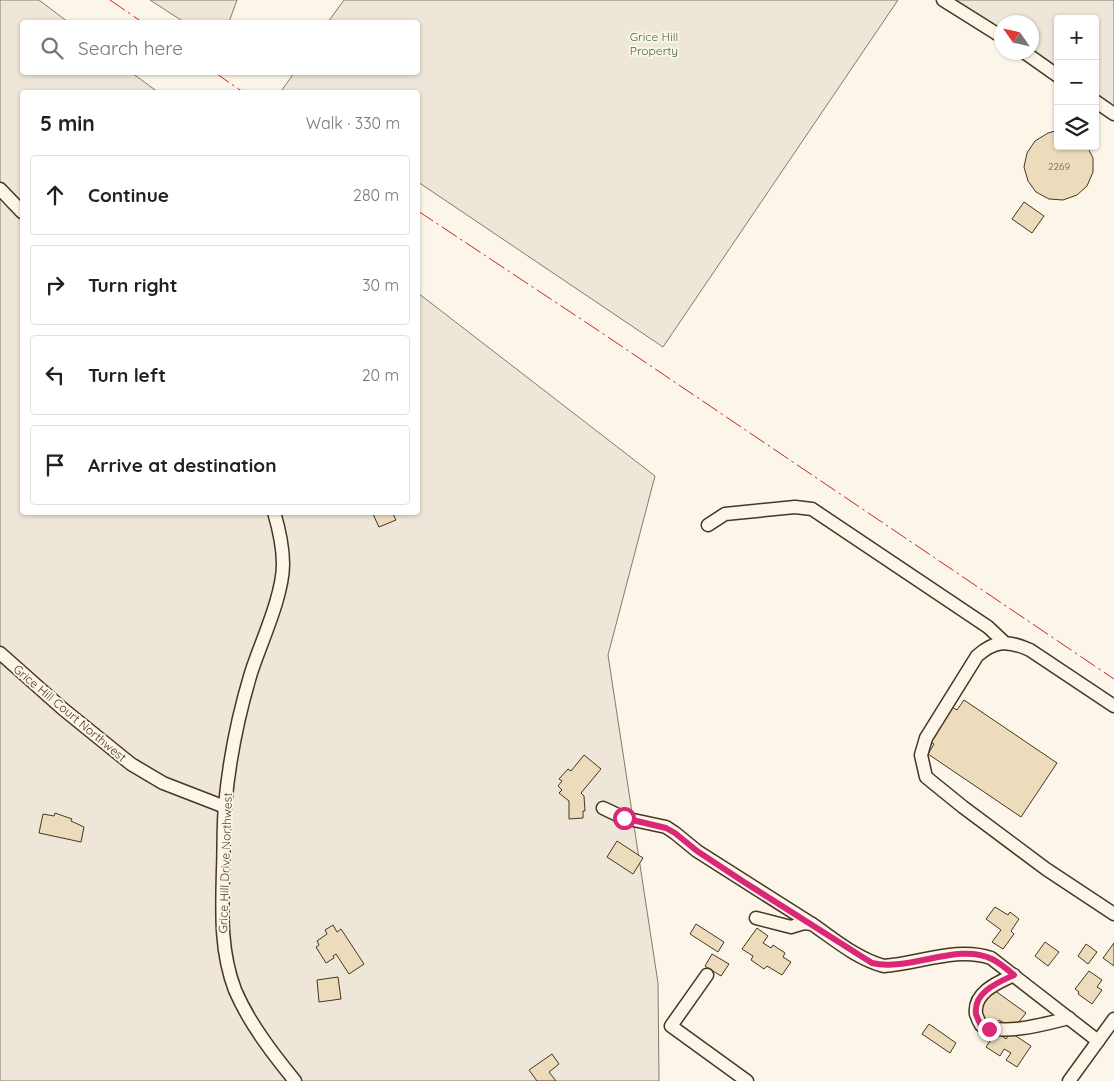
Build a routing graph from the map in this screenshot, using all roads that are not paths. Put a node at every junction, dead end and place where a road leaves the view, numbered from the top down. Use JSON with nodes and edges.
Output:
{"nodes":[{"id":1,"x":943,"y":0,"type":"edge"},
{"id":2,"x":994,"y":32,"type":"edge"},
{"id":3,"x":1035,"y":60,"type":"edge"},
{"id":4,"x":1054,"y":73,"type":"edge"},
{"id":5,"x":1099,"y":104,"type":"edge"},
{"id":6,"x":1114,"y":114,"type":"edge"},
{"id":7,"x":0,"y":189,"type":"edge"},
{"id":8,"x":20,"y":210,"type":"edge"},
{"id":9,"x":275,"y":515,"type":"edge"},
{"id":10,"x":708,"y":525,"type":"dead end"},
{"id":11,"x":1005,"y":643,"type":"junction"},
{"id":12,"x":0,"y":653,"type":"edge"},
{"id":13,"x":1114,"y":706,"type":"edge"},
{"id":14,"x":225,"y":807,"type":"junction"},
{"id":15,"x":603,"y":808,"type":"dead end"},
{"id":16,"x":1114,"y":914,"type":"edge"},
{"id":17,"x":756,"y":918,"type":"dead end"},
{"id":18,"x":812,"y":924,"type":"junction"},
{"id":19,"x":707,"y":975,"type":"dead end"},
{"id":20,"x":1014,"y":975,"type":"junction"},
{"id":21,"x":1069,"y":1018,"type":"junction"},
{"id":22,"x":1114,"y":1019,"type":"edge"},
{"id":23,"x":1098,"y":1040,"type":"junction"},
{"id":24,"x":296,"y":1081,"type":"edge"},
{"id":25,"x":747,"y":1081,"type":"edge"},
{"id":26,"x":1069,"y":1081,"type":"edge"}],
"edges":[{"from":1,"to":2,"type":"street"},
{"from":3,"to":4,"type":"street"},
{"from":5,"to":6,"type":"street"},
{"from":7,"to":8,"type":"street"},
{"from":9,"to":14,"type":"street","name":"Grice Hill Drive Northwest"},
{"from":10,"to":11,"type":"street"},
{"from":11,"to":13,"type":"street"},
{"from":11,"to":16,"type":"street"},
{"from":12,"to":14,"type":"street","name":"Grice Hill Court Northwest"},
{"from":14,"to":24,"type":"street","name":"Grice Hill Drive Northwest"},
{"from":15,"to":18,"type":"street"},
{"from":17,"to":18,"type":"street"},
{"from":18,"to":20,"type":"street"},
{"from":19,"to":25,"type":"street"},
{"from":20,"to":21,"type":"street"},
{"from":20,"to":21,"type":"street"},
{"from":21,"to":23,"type":"street"},
{"from":22,"to":23,"type":"street"},
{"from":23,"to":26,"type":"street"}]}
